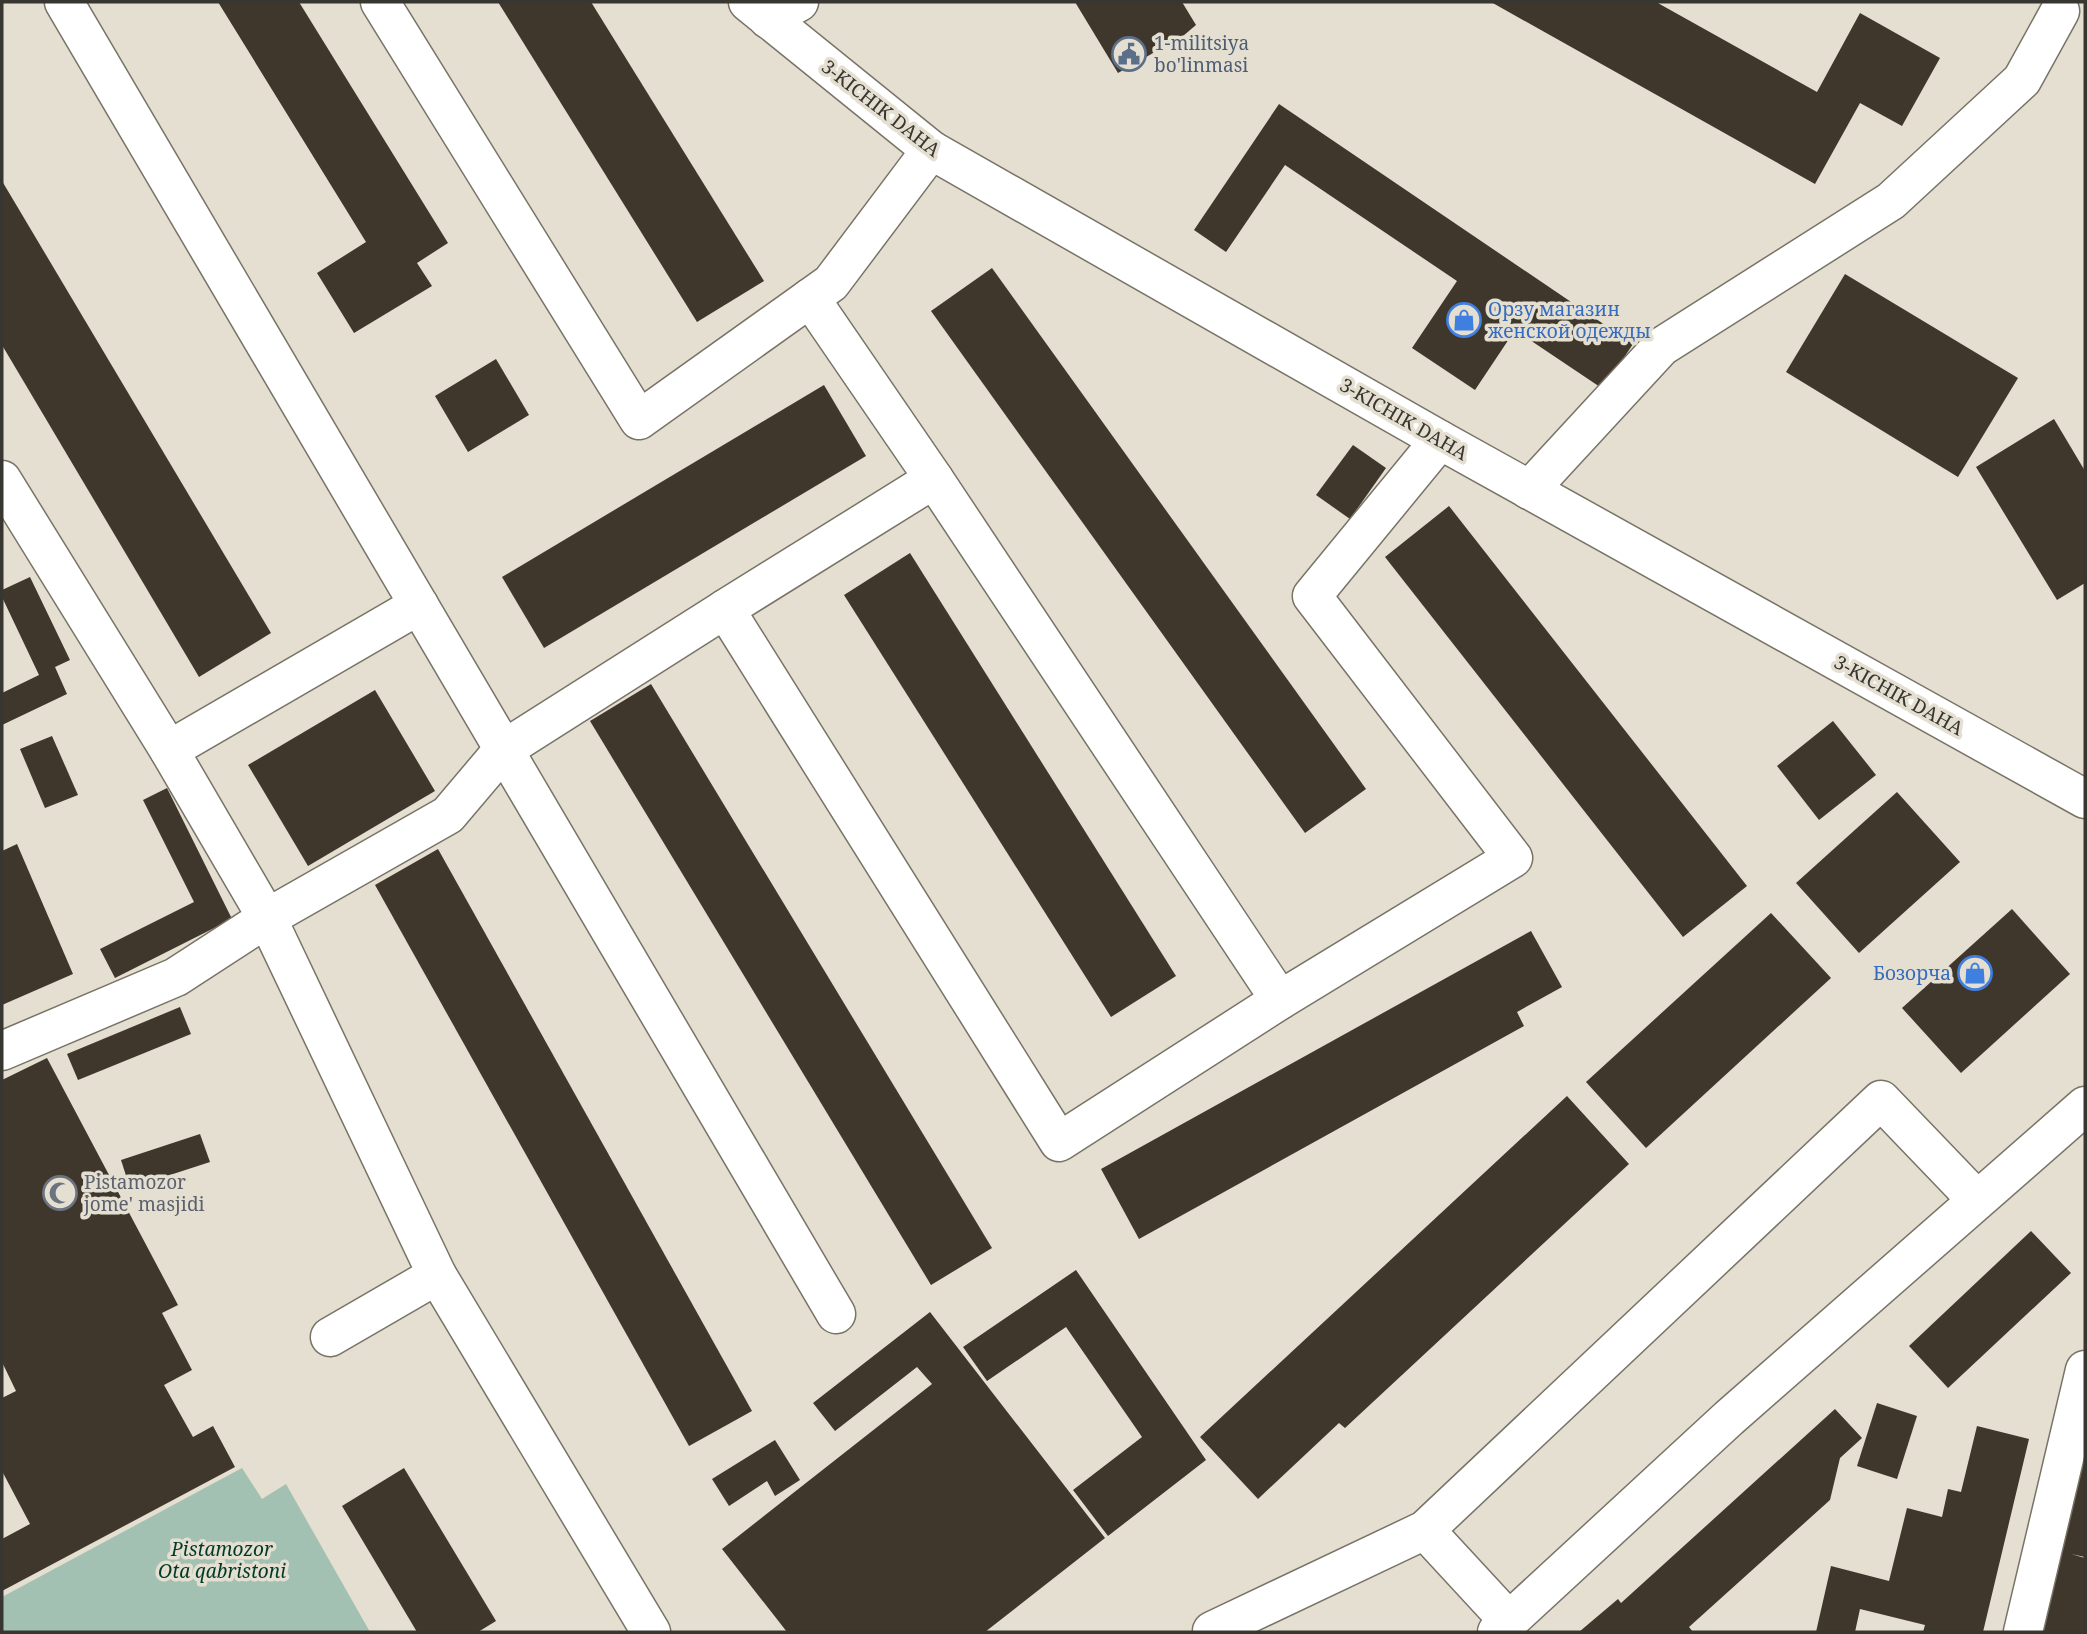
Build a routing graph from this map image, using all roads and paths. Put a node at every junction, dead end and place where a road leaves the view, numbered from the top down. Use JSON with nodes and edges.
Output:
{"nodes":[{"id":1,"x":64,"y":2,"type":"edge"},
{"id":2,"x":380,"y":2,"type":"edge"},
{"id":3,"x":772,"y":8,"type":"edge"},
{"id":4,"x":2060,"y":12,"type":"dead end"},
{"id":5,"x":931,"y":150,"type":"junction"},
{"id":6,"x":810,"y":298,"type":"junction"},
{"id":7,"x":1440,"y":440,"type":"junction"},
{"id":8,"x":934,"y":480,"type":"junction"},
{"id":9,"x":1529,"y":490,"type":"junction"},
{"id":10,"x":5,"y":492,"type":"edge"},
{"id":11,"x":419,"y":606,"type":"junction"},
{"id":12,"x":725,"y":609,"type":"junction"},
{"id":13,"x":169,"y":750,"type":"junction"},
{"id":14,"x":503,"y":750,"type":"junction"},
{"id":15,"x":2085,"y":799,"type":"edge"},
{"id":16,"x":267,"y":918,"type":"junction"},
{"id":17,"x":1280,"y":1000,"type":"junction"},
{"id":18,"x":2,"y":1051,"type":"edge"},
{"id":19,"x":2085,"y":1106,"type":"edge"},
{"id":20,"x":1978,"y":1200,"type":"junction"},
{"id":21,"x":437,"y":1275,"type":"junction"},
{"id":22,"x":836,"y":1314,"type":"dead end"},
{"id":23,"x":330,"y":1337,"type":"dead end"},
{"id":24,"x":2085,"y":1370,"type":"edge"},
{"id":25,"x":1425,"y":1530,"type":"junction"},
{"id":26,"x":1503,"y":1627,"type":"edge"},
{"id":27,"x":651,"y":1632,"type":"edge"},
{"id":28,"x":1211,"y":1632,"type":"edge"},
{"id":29,"x":2023,"y":1632,"type":"edge"}],
"edges":[{"from":1,"to":11,"type":"street"},
{"from":2,"to":6,"type":"street"},
{"from":3,"to":5,"type":"street","name":"3-KICHIK DAHA"},
{"from":4,"to":9,"type":"street"},
{"from":5,"to":6,"type":"street"},
{"from":5,"to":7,"type":"street","name":"3-KICHIK DAHA"},
{"from":6,"to":8,"type":"street"},
{"from":7,"to":9,"type":"street","name":"3-KICHIK DAHA"},
{"from":7,"to":17,"type":"street"},
{"from":8,"to":12,"type":"street"},
{"from":8,"to":17,"type":"street"},
{"from":9,"to":15,"type":"street","name":"3-KICHIK DAHA"},
{"from":10,"to":13,"type":"street"},
{"from":11,"to":13,"type":"street"},
{"from":11,"to":14,"type":"street"},
{"from":12,"to":14,"type":"street"},
{"from":12,"to":17,"type":"street"},
{"from":13,"to":16,"type":"street"},
{"from":14,"to":16,"type":"street"},
{"from":14,"to":22,"type":"street"},
{"from":16,"to":18,"type":"street"},
{"from":16,"to":21,"type":"street"},
{"from":19,"to":20,"type":"street"},
{"from":20,"to":25,"type":"street"},
{"from":20,"to":26,"type":"street"},
{"from":21,"to":23,"type":"street"},
{"from":21,"to":27,"type":"street"},
{"from":24,"to":29,"type":"street"},
{"from":25,"to":26,"type":"street"},
{"from":25,"to":28,"type":"street"}]}
